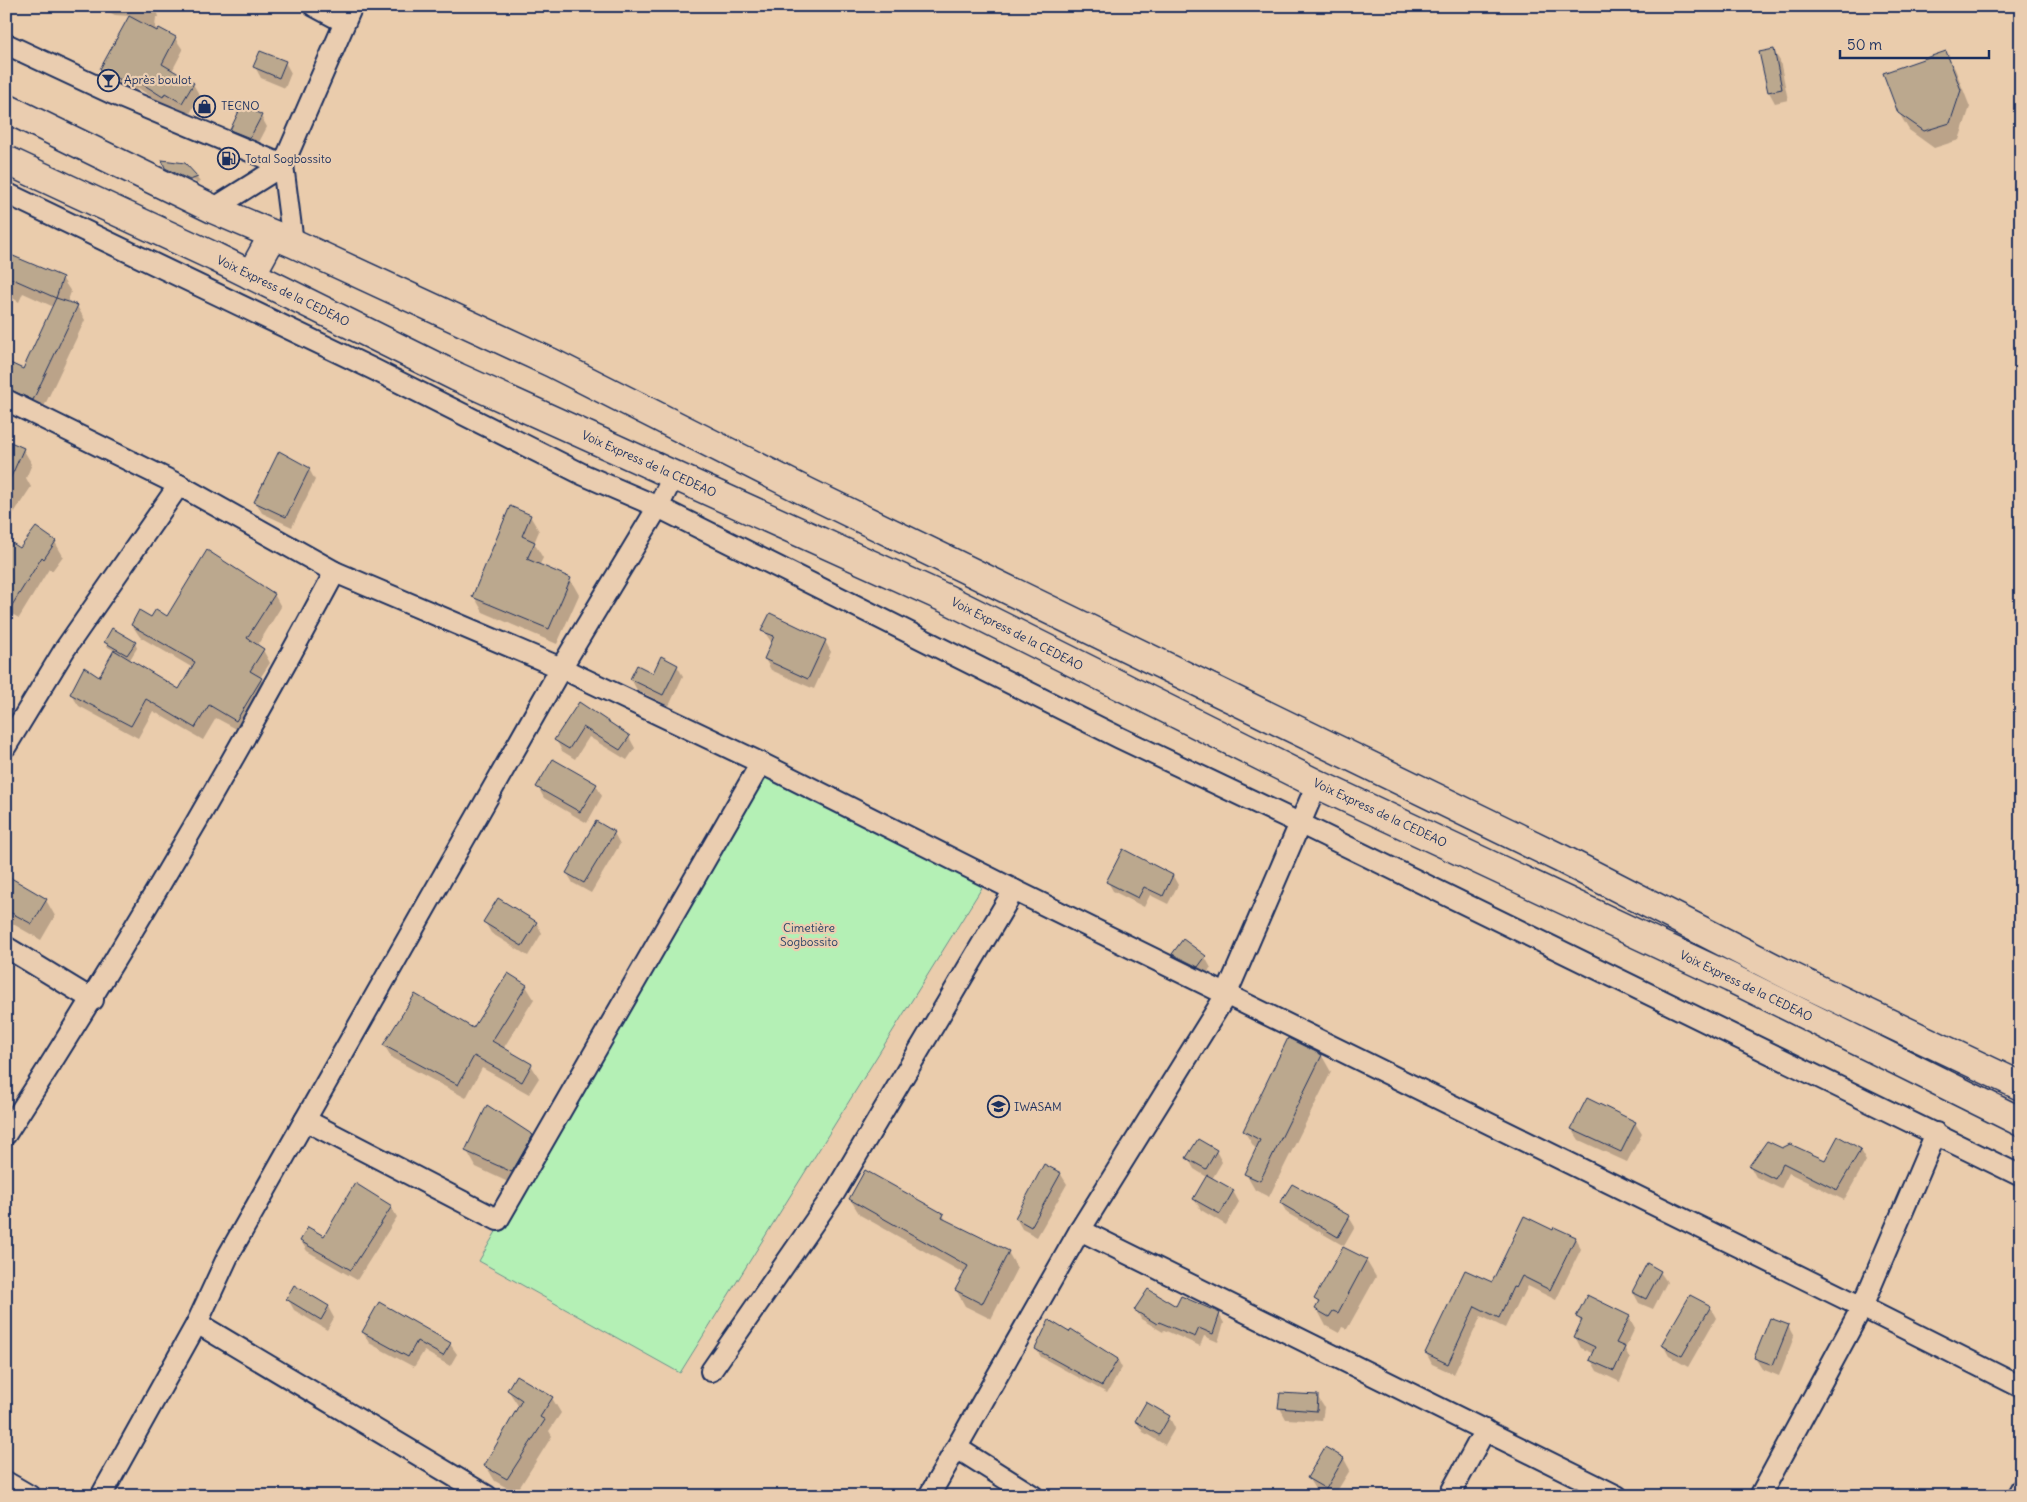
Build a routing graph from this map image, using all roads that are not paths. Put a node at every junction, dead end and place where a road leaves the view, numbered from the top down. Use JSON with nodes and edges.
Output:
{"nodes":[{"id":1,"x":314,"y":6,"type":"edge"},
{"id":2,"x":348,"y":14,"type":"edge"},
{"id":3,"x":6,"y":44,"type":"edge"},
{"id":4,"x":6,"y":108,"type":"edge"},
{"id":5,"x":6,"y":160,"type":"edge"},
{"id":6,"x":282,"y":165,"type":"junction"},
{"id":7,"x":6,"y":193,"type":"edge"},
{"id":8,"x":213,"y":209,"type":"junction"},
{"id":9,"x":283,"y":239,"type":"junction"},
{"id":10,"x":251,"y":275,"type":"junction"},
{"id":11,"x":6,"y":400,"type":"edge"},
{"id":12,"x":674,"y":474,"type":"junction"},
{"id":13,"x":178,"y":485,"type":"junction"},
{"id":14,"x":658,"y":507,"type":"junction"},
{"id":15,"x":335,"y":572,"type":"junction"},
{"id":16,"x":1164,"y":665,"type":"junction"},
{"id":17,"x":561,"y":668,"type":"junction"},
{"id":18,"x":1146,"y":698,"type":"junction"},
{"id":19,"x":6,"y":746,"type":"edge"},
{"id":20,"x":762,"y":763,"type":"junction"},
{"id":21,"x":1317,"y":784,"type":"junction"},
{"id":22,"x":1299,"y":823,"type":"junction"},
{"id":23,"x":1014,"y":890,"type":"junction"},
{"id":24,"x":6,"y":947,"type":"edge"},
{"id":25,"x":1226,"y":995,"type":"junction"},
{"id":26,"x":93,"y":1000,"type":"junction"},
{"id":27,"x":2021,"y":1086,"type":"edge"},
{"id":28,"x":305,"y":1120,"type":"junction"},
{"id":29,"x":2021,"y":1122,"type":"edge"},
{"id":30,"x":1936,"y":1133,"type":"junction"},
{"id":31,"x":6,"y":1134,"type":"edge"},
{"id":32,"x":2021,"y":1176,"type":"edge"},
{"id":33,"x":1080,"y":1230,"type":"junction"},
{"id":34,"x":1862,"y":1307,"type":"junction"},
{"id":35,"x":198,"y":1323,"type":"junction"},
{"id":36,"x":711,"y":1371,"type":"dead end"},
{"id":37,"x":2021,"y":1387,"type":"edge"},
{"id":38,"x":1485,"y":1430,"type":"junction"},
{"id":39,"x":957,"y":1448,"type":"junction"},
{"id":40,"x":6,"y":1482,"type":"edge"},
{"id":41,"x":2021,"y":1489,"type":"edge"},
{"id":42,"x":30,"y":1496,"type":"edge"},
{"id":43,"x":100,"y":1496,"type":"edge"},
{"id":44,"x":487,"y":1496,"type":"edge"},
{"id":45,"x":929,"y":1496,"type":"edge"},
{"id":46,"x":1033,"y":1496,"type":"edge"},
{"id":47,"x":1449,"y":1496,"type":"edge"},
{"id":48,"x":1617,"y":1496,"type":"edge"},
{"id":49,"x":1760,"y":1496,"type":"edge"},
{"id":50,"x":2017,"y":1496,"type":"edge"}],
"edges":[{"from":1,"to":2,"type":"street"},
{"from":2,"to":6,"type":"street"},
{"from":3,"to":6,"type":"street"},
{"from":4,"to":8,"type":"main road"},
{"from":5,"to":10,"type":"main road","name":"Voix Express de la CEDEAO"},
{"from":6,"to":8,"type":"street"},
{"from":6,"to":9,"type":"street"},
{"from":7,"to":14,"type":"street"},
{"from":8,"to":9,"type":"main road"},
{"from":9,"to":10,"type":"main road"},
{"from":9,"to":16,"type":"main road"},
{"from":10,"to":12,"type":"main road","name":"Voix Express de la CEDEAO"},
{"from":11,"to":13,"type":"street"},
{"from":12,"to":14,"type":"street"},
{"from":12,"to":18,"type":"main road","name":"Voix Express de la CEDEAO"},
{"from":13,"to":15,"type":"street"},
{"from":13,"to":19,"type":"street"},
{"from":14,"to":17,"type":"street"},
{"from":14,"to":22,"type":"street"},
{"from":15,"to":17,"type":"street"},
{"from":15,"to":26,"type":"street"},
{"from":16,"to":18,"type":"main road"},
{"from":16,"to":27,"type":"main road"},
{"from":17,"to":20,"type":"street"},
{"from":17,"to":28,"type":"street"},
{"from":18,"to":21,"type":"main road","name":"Voix Express de la CEDEAO"},
{"from":20,"to":23,"type":"street"},
{"from":20,"to":28,"type":"street"},
{"from":21,"to":22,"type":"street"},
{"from":21,"to":29,"type":"main road","name":"Voix Express de la CEDEAO"},
{"from":22,"to":25,"type":"street"},
{"from":22,"to":30,"type":"street"},
{"from":23,"to":25,"type":"street"},
{"from":23,"to":36,"type":"street"},
{"from":24,"to":26,"type":"street"},
{"from":25,"to":33,"type":"street"},
{"from":25,"to":34,"type":"street"},
{"from":26,"to":31,"type":"street"},
{"from":28,"to":35,"type":"street"},
{"from":30,"to":32,"type":"street"},
{"from":30,"to":34,"type":"street"},
{"from":33,"to":38,"type":"street"},
{"from":33,"to":39,"type":"street"},
{"from":34,"to":37,"type":"street"},
{"from":34,"to":49,"type":"street"},
{"from":35,"to":43,"type":"street"},
{"from":35,"to":44,"type":"street"},
{"from":38,"to":47,"type":"street"},
{"from":38,"to":48,"type":"street"},
{"from":39,"to":45,"type":"street"},
{"from":39,"to":46,"type":"street"},
{"from":40,"to":42,"type":"street"},
{"from":41,"to":50,"type":"street"}]}
